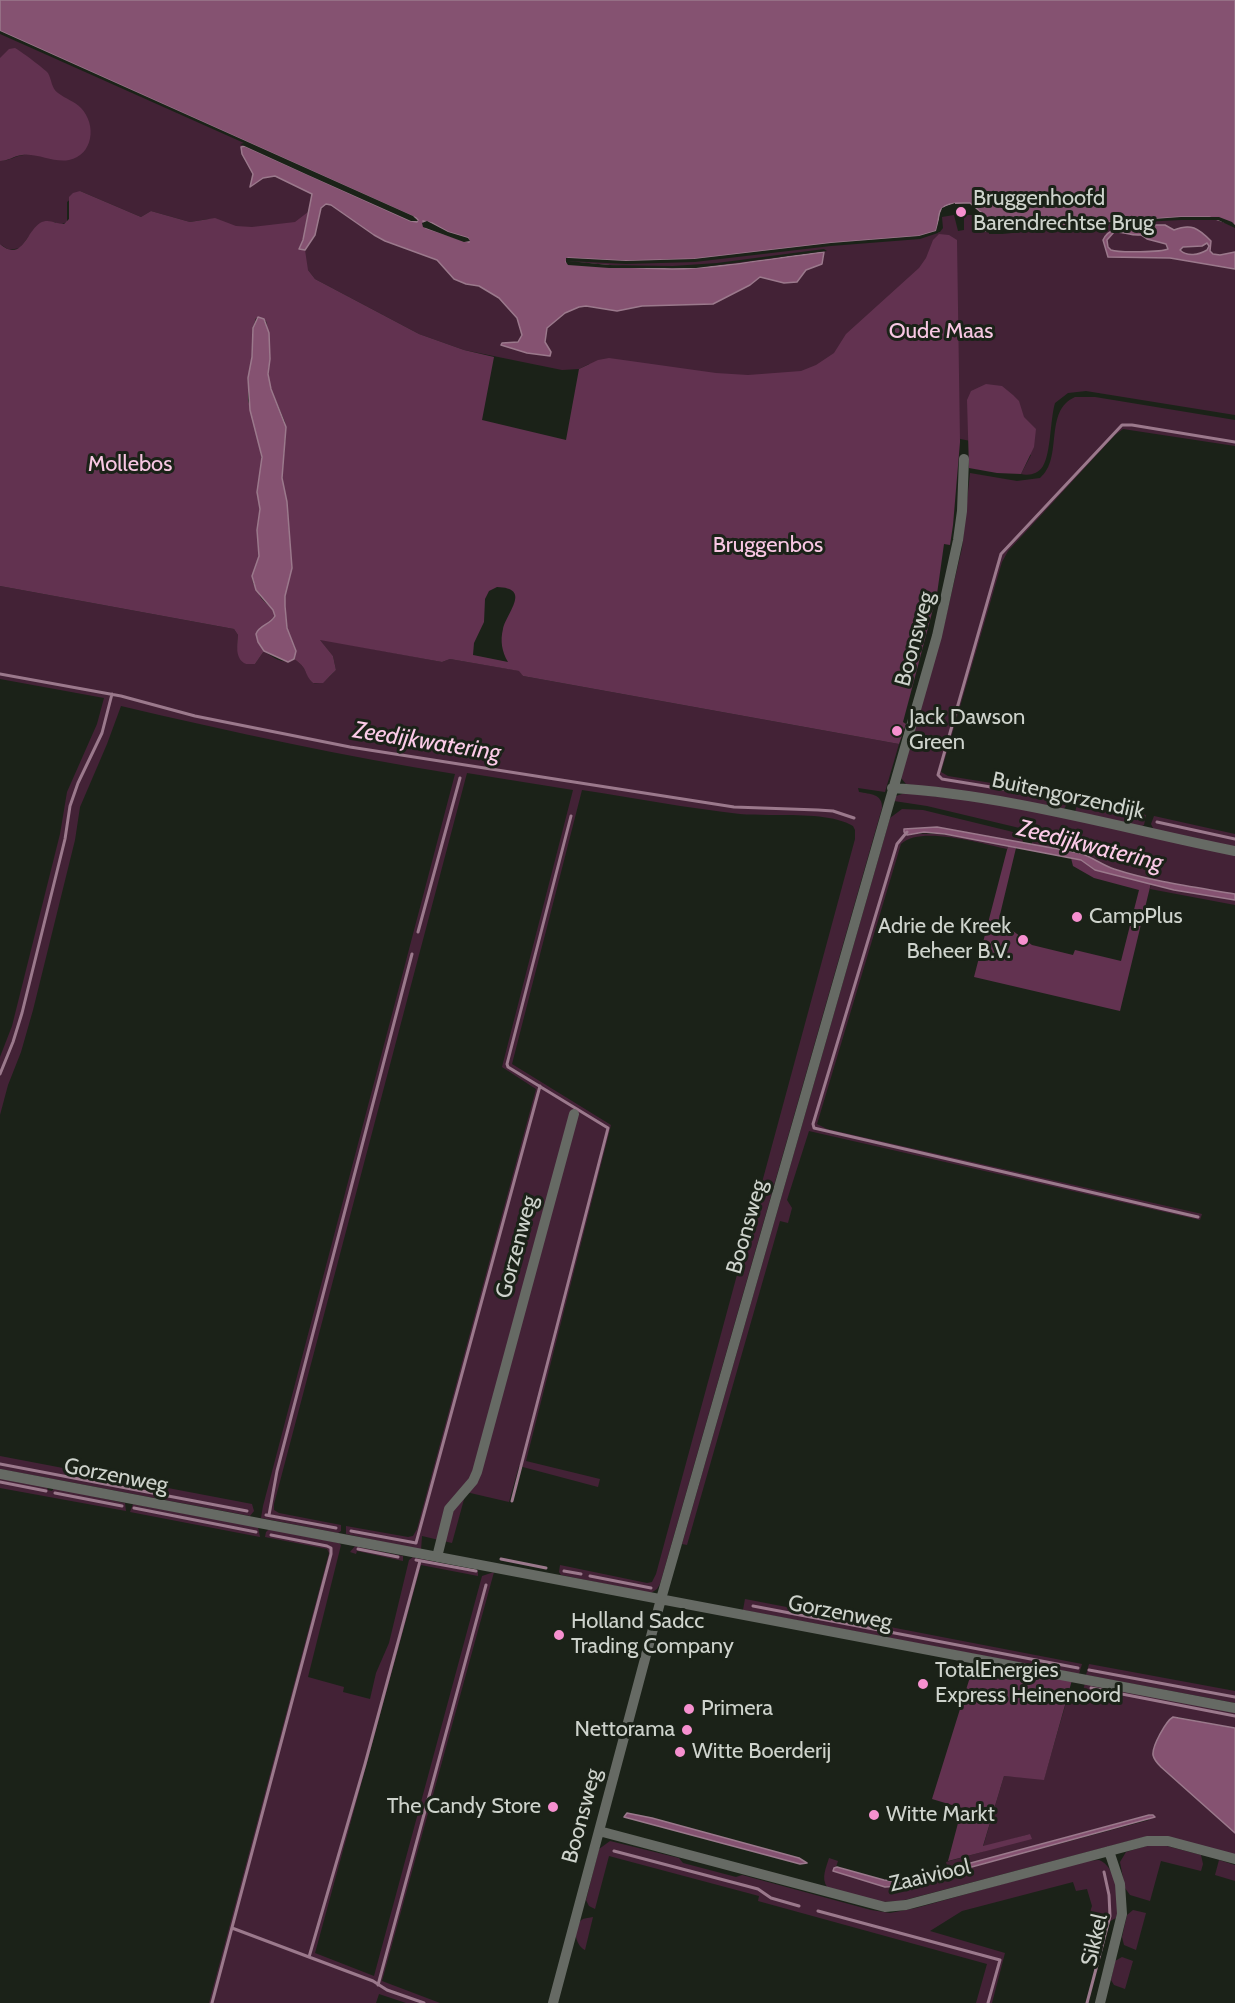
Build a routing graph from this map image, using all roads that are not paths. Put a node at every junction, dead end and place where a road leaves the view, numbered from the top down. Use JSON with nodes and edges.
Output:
{"nodes":[{"id":1,"x":964,"y":459,"type":"dead end"},
{"id":2,"x":892,"y":788,"type":"junction"},
{"id":3,"x":1235,"y":851,"type":"edge"},
{"id":4,"x":574,"y":1114,"type":"dead end"},
{"id":5,"x":0,"y":1474,"type":"edge"},
{"id":6,"x":437,"y":1557,"type":"junction"},
{"id":7,"x":661,"y":1599,"type":"junction"},
{"id":8,"x":1235,"y":1708,"type":"edge"},
{"id":9,"x":598,"y":1831,"type":"junction"},
{"id":10,"x":1109,"y":1851,"type":"junction"},
{"id":11,"x":1235,"y":1859,"type":"edge"},
{"id":12,"x":553,"y":2003,"type":"edge"},
{"id":13,"x":1100,"y":2003,"type":"edge"}],
"edges":[{"from":1,"to":2,"type":"street","name":"Boonsweg"},
{"from":2,"to":3,"type":"street","name":"Buitengorzendijk"},
{"from":2,"to":7,"type":"street","name":"Boonsweg"},
{"from":4,"to":6,"type":"street","name":"Gorzenweg"},
{"from":5,"to":6,"type":"street","name":"Gorzenweg"},
{"from":6,"to":7,"type":"street","name":"Gorzenweg"},
{"from":7,"to":8,"type":"street","name":"Gorzenweg"},
{"from":7,"to":9,"type":"street","name":"Boonsweg"},
{"from":9,"to":10,"type":"street","name":"Zaaiviool"},
{"from":9,"to":12,"type":"street","name":"Boonsweg"},
{"from":10,"to":11,"type":"street","name":"Zaaiviool"},
{"from":10,"to":13,"type":"street","name":"Sikkel"}]}
